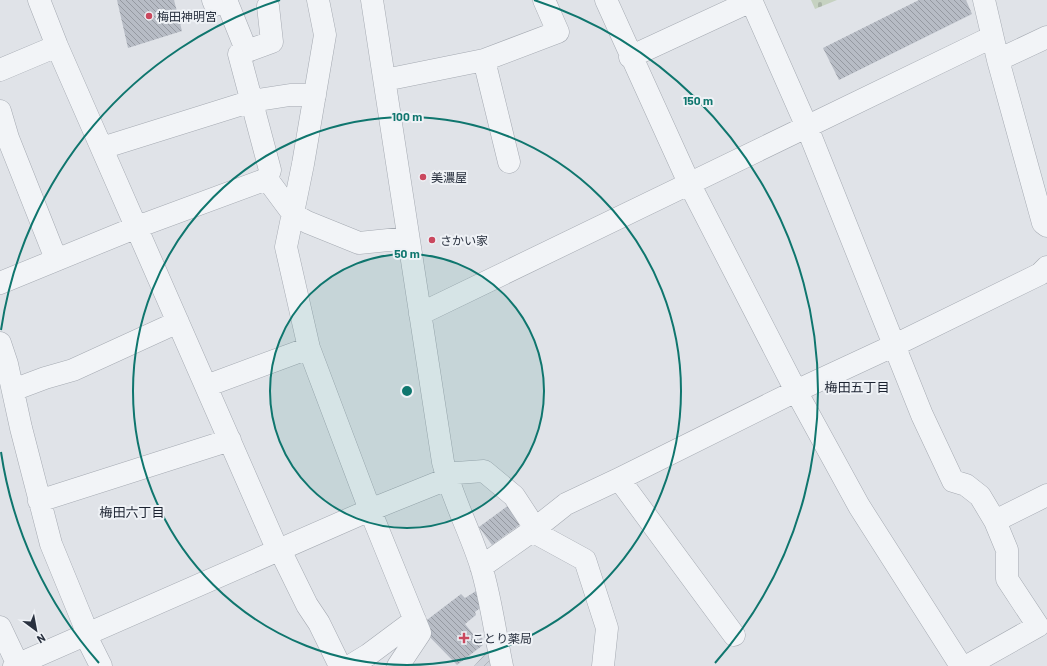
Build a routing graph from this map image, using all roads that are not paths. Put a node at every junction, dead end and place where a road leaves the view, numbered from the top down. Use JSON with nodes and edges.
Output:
{"nodes":[{"id":1,"x":39,"y":0,"type":"edge"},
{"id":2,"x":213,"y":0,"type":"edge"},
{"id":3,"x":318,"y":0,"type":"edge"},
{"id":4,"x":372,"y":0,"type":"edge"},
{"id":5,"x":544,"y":0,"type":"edge"},
{"id":6,"x":606,"y":0,"type":"edge"},
{"id":7,"x":751,"y":0,"type":"edge"},
{"id":8,"x":984,"y":0,"type":"edge"},
{"id":9,"x":268,"y":6,"type":"dead end"},
{"id":10,"x":992,"y":37,"type":"junction"},
{"id":11,"x":1047,"y":37,"type":"edge"},
{"id":12,"x":57,"y":46,"type":"junction"},
{"id":13,"x":247,"y":52,"type":"junction"},
{"id":14,"x":630,"y":57,"type":"junction"},
{"id":15,"x":484,"y":60,"type":"junction"},
{"id":16,"x":998,"y":60,"type":"junction"},
{"id":17,"x":0,"y":70,"type":"edge"},
{"id":18,"x":385,"y":80,"type":"junction"},
{"id":19,"x":315,"y":95,"type":"junction"},
{"id":20,"x":252,"y":101,"type":"junction"},
{"id":21,"x":0,"y":111,"type":"edge"},
{"id":22,"x":806,"y":127,"type":"junction"},
{"id":23,"x":102,"y":148,"type":"junction"},
{"id":24,"x":509,"y":162,"type":"dead end"},
{"id":25,"x":266,"y":179,"type":"junction"},
{"id":26,"x":689,"y":183,"type":"junction"},
{"id":27,"x":293,"y":214,"type":"junction"},
{"id":28,"x":1047,"y":226,"type":"edge"},
{"id":29,"x":137,"y":227,"type":"junction"},
{"id":30,"x":408,"y":238,"type":"junction"},
{"id":31,"x":56,"y":259,"type":"junction"},
{"id":32,"x":1047,"y":267,"type":"edge"},
{"id":33,"x":0,"y":283,"type":"edge"},
{"id":34,"x":420,"y":314,"type":"junction"},
{"id":35,"x":178,"y":322,"type":"junction"},
{"id":36,"x":0,"y":343,"type":"edge"},
{"id":37,"x":895,"y":345,"type":"junction"},
{"id":38,"x":309,"y":348,"type":"junction"},
{"id":39,"x":206,"y":386,"type":"junction"},
{"id":40,"x":13,"y":390,"type":"junction"},
{"id":41,"x":796,"y":391,"type":"junction"},
{"id":42,"x":230,"y":440,"type":"junction"},
{"id":43,"x":447,"y":479,"type":"junction"},
{"id":44,"x":620,"y":480,"type":"junction"},
{"id":45,"x":1047,"y":495,"type":"edge"},
{"id":46,"x":39,"y":502,"type":"junction"},
{"id":47,"x":370,"y":510,"type":"junction"},
{"id":48,"x":995,"y":521,"type":"junction"},
{"id":49,"x":534,"y":530,"type":"junction"},
{"id":50,"x":279,"y":550,"type":"junction"},
{"id":51,"x":481,"y":567,"type":"junction"},
{"id":52,"x":1039,"y":611,"type":"edge"},
{"id":53,"x":415,"y":620,"type":"junction"},
{"id":54,"x":0,"y":627,"type":"edge"},
{"id":55,"x":87,"y":634,"type":"junction"},
{"id":56,"x":734,"y":635,"type":"dead end"},
{"id":57,"x":16,"y":665,"type":"edge"},
{"id":58,"x":101,"y":666,"type":"edge"},
{"id":59,"x":340,"y":666,"type":"edge"},
{"id":60,"x":350,"y":666,"type":"edge"},
{"id":61,"x":398,"y":666,"type":"edge"},
{"id":62,"x":502,"y":666,"type":"edge"},
{"id":63,"x":603,"y":666,"type":"edge"},
{"id":64,"x":961,"y":666,"type":"edge"},
{"id":65,"x":967,"y":666,"type":"edge"}],
"edges":[{"from":1,"to":12,"type":"street"},
{"from":2,"to":13,"type":"street"},
{"from":3,"to":19,"type":"street"},
{"from":4,"to":18,"type":"street"},
{"from":5,"to":15,"type":"street"},
{"from":6,"to":14,"type":"street"},
{"from":7,"to":14,"type":"street"},
{"from":7,"to":22,"type":"street"},
{"from":8,"to":10,"type":"street"},
{"from":9,"to":13,"type":"street"},
{"from":10,"to":16,"type":"street"},
{"from":10,"to":22,"type":"street"},
{"from":11,"to":16,"type":"street"},
{"from":12,"to":17,"type":"street"},
{"from":12,"to":23,"type":"street"},
{"from":13,"to":20,"type":"street"},
{"from":14,"to":26,"type":"street"},
{"from":15,"to":18,"type":"street"},
{"from":15,"to":24,"type":"street"},
{"from":16,"to":28,"type":"street"},
{"from":18,"to":30,"type":"street"},
{"from":19,"to":20,"type":"street"},
{"from":19,"to":27,"type":"street"},
{"from":20,"to":23,"type":"street"},
{"from":20,"to":25,"type":"street"},
{"from":21,"to":31,"type":"street"},
{"from":22,"to":26,"type":"street"},
{"from":22,"to":37,"type":"street"},
{"from":23,"to":29,"type":"street"},
{"from":25,"to":27,"type":"street"},
{"from":25,"to":29,"type":"street"},
{"from":26,"to":34,"type":"street"},
{"from":26,"to":41,"type":"street"},
{"from":27,"to":30,"type":"street"},
{"from":27,"to":38,"type":"street"},
{"from":29,"to":31,"type":"street"},
{"from":29,"to":35,"type":"street"},
{"from":30,"to":34,"type":"street"},
{"from":31,"to":33,"type":"street"},
{"from":32,"to":37,"type":"street"},
{"from":34,"to":43,"type":"street"},
{"from":35,"to":39,"type":"street"},
{"from":35,"to":40,"type":"street"},
{"from":36,"to":40,"type":"street"},
{"from":37,"to":41,"type":"street"},
{"from":37,"to":48,"type":"street"},
{"from":38,"to":39,"type":"street"},
{"from":38,"to":47,"type":"street"},
{"from":39,"to":42,"type":"street"},
{"from":40,"to":46,"type":"street"},
{"from":41,"to":44,"type":"street"},
{"from":41,"to":64,"type":"street"},
{"from":42,"to":46,"type":"street"},
{"from":42,"to":50,"type":"street"},
{"from":43,"to":47,"type":"street"},
{"from":43,"to":49,"type":"street"},
{"from":43,"to":51,"type":"street"},
{"from":44,"to":49,"type":"street"},
{"from":44,"to":56,"type":"street"},
{"from":45,"to":48,"type":"street"},
{"from":46,"to":55,"type":"street"},
{"from":47,"to":50,"type":"street"},
{"from":47,"to":53,"type":"street"},
{"from":48,"to":52,"type":"street"},
{"from":49,"to":51,"type":"street"},
{"from":49,"to":63,"type":"street"},
{"from":50,"to":55,"type":"street"},
{"from":50,"to":59,"type":"street"},
{"from":51,"to":62,"type":"street"},
{"from":52,"to":65,"type":"street"},
{"from":53,"to":60,"type":"street"},
{"from":53,"to":61,"type":"street"},
{"from":54,"to":57,"type":"street"},
{"from":55,"to":57,"type":"street"},
{"from":55,"to":58,"type":"street"}]}
